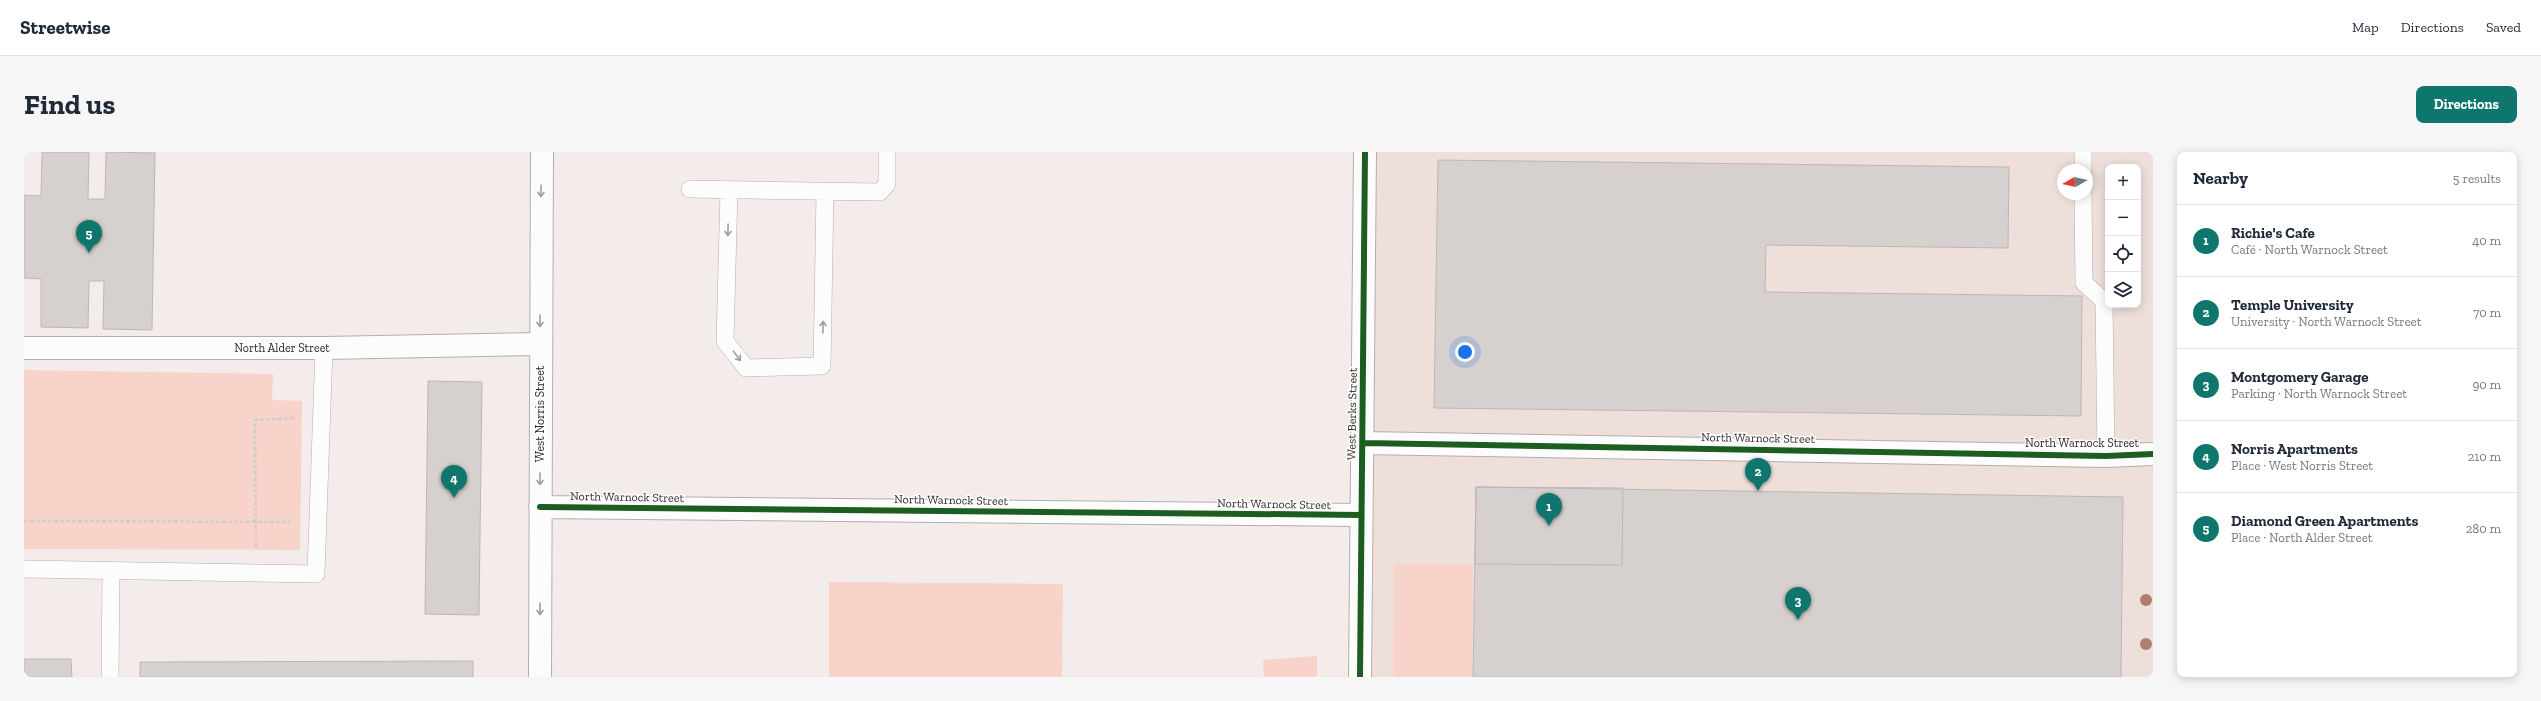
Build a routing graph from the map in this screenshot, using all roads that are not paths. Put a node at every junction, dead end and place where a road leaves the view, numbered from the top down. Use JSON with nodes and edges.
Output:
{"nodes":[{"id":1,"x":542,"y":152,"type":"edge"},
{"id":2,"x":887,"y":152,"type":"edge"},
{"id":3,"x":1365,"y":152,"type":"edge"},
{"id":4,"x":2083,"y":152,"type":"edge"},
{"id":5,"x":2083,"y":164,"type":"edge"},
{"id":6,"x":690,"y":189,"type":"dead end"},
{"id":7,"x":729,"y":191,"type":"junction"},
{"id":8,"x":825,"y":192,"type":"junction"},
{"id":9,"x":2083,"y":200,"type":"edge"},
{"id":10,"x":540,"y":344,"type":"junction"},
{"id":11,"x":24,"y":348,"type":"edge"},
{"id":12,"x":324,"y":348,"type":"junction"},
{"id":13,"x":1363,"y":443,"type":"junction"},
{"id":14,"x":2153,"y":454,"type":"edge"},
{"id":15,"x":2106,"y":456,"type":"junction"},
{"id":16,"x":540,"y":507,"type":"junction"},
{"id":17,"x":1361,"y":515,"type":"junction"},
{"id":18,"x":24,"y":569,"type":"edge"},
{"id":19,"x":111,"y":571,"type":"junction"},
{"id":20,"x":110,"y":677,"type":"edge"},
{"id":21,"x":540,"y":677,"type":"edge"},
{"id":22,"x":1360,"y":677,"type":"edge"}],
"edges":[{"from":1,"to":10,"type":"street","name":"West Norris Street","one_way":true},
{"from":2,"to":8,"type":"lane"},
{"from":3,"to":13,"type":"street","name":"West Berks Street"},
{"from":4,"to":5,"type":"lane"},
{"from":6,"to":7,"type":"lane"},
{"from":7,"to":8,"type":"lane"},
{"from":7,"to":8,"type":"lane","one_way":true},
{"from":9,"to":15,"type":"lane"},
{"from":10,"to":12,"type":"street","name":"North Alder Street"},
{"from":10,"to":16,"type":"street","name":"West Norris Street","one_way":true},
{"from":11,"to":12,"type":"street","name":"North Alder Street"},
{"from":12,"to":19,"type":"lane"},
{"from":13,"to":15,"type":"street","name":"North Warnock Street"},
{"from":13,"to":17,"type":"street","name":"West Berks Street"},
{"from":14,"to":15,"type":"street","name":"North Warnock Street"},
{"from":16,"to":17,"type":"street","name":"North Warnock Street"},
{"from":16,"to":21,"type":"street","name":"West Norris Street","one_way":true},
{"from":17,"to":22,"type":"street","name":"West Berks Street"},
{"from":18,"to":19,"type":"lane"},
{"from":19,"to":20,"type":"lane"}]}
